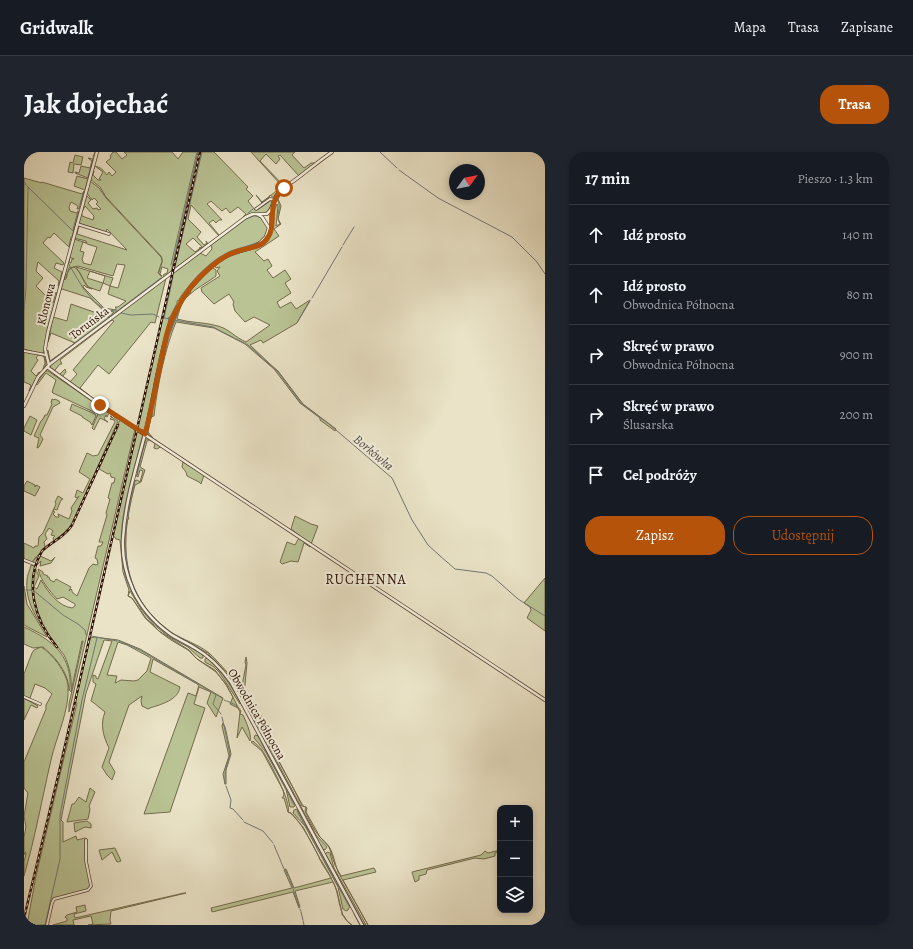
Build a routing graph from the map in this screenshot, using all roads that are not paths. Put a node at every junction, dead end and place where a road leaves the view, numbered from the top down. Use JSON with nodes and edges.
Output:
{"nodes":[{"id":1,"x":97,"y":152,"type":"edge"},
{"id":2,"x":332,"y":152,"type":"edge"},
{"id":3,"x":275,"y":200,"type":"junction"},
{"id":4,"x":272,"y":208,"type":"junction"},
{"id":5,"x":256,"y":209,"type":"dead end"},
{"id":6,"x":257,"y":214,"type":"junction"},
{"id":7,"x":267,"y":214,"type":"junction"},
{"id":8,"x":272,"y":216,"type":"junction"},
{"id":9,"x":263,"y":219,"type":"junction"},
{"id":10,"x":272,"y":221,"type":"junction"},
{"id":11,"x":266,"y":223,"type":"junction"},
{"id":12,"x":77,"y":224,"type":"junction"},
{"id":13,"x":109,"y":234,"type":"dead end"},
{"id":14,"x":256,"y":246,"type":"junction"},
{"id":15,"x":24,"y":351,"type":"edge"},
{"id":16,"x":46,"y":355,"type":"junction"},
{"id":17,"x":48,"y":366,"type":"junction"},
{"id":18,"x":24,"y":406,"type":"edge"},
{"id":19,"x":145,"y":434,"type":"junction"},
{"id":20,"x":24,"y":560,"type":"edge"},
{"id":21,"x":34,"y":564,"type":"dead end"},
{"id":22,"x":24,"y":697,"type":"edge"},
{"id":23,"x":545,"y":700,"type":"edge"},
{"id":24,"x":40,"y":704,"type":"dead end"},
{"id":25,"x":86,"y":840,"type":"dead end"},
{"id":26,"x":47,"y":925,"type":"edge"},
{"id":27,"x":362,"y":925,"type":"edge"}],
"edges":[{"from":1,"to":12,"type":"street","name":"Klonowa"},
{"from":2,"to":3,"type":"street"},
{"from":3,"to":4,"type":"street"},
{"from":3,"to":5,"type":"street"},
{"from":4,"to":7,"type":"street"},
{"from":4,"to":8,"type":"street","name":"Obwodnica Północna"},
{"from":6,"to":7,"type":"street"},
{"from":6,"to":9,"type":"street"},
{"from":6,"to":17,"type":"street","name":"Toruńska"},
{"from":7,"to":8,"type":"street"},
{"from":7,"to":9,"type":"street"},
{"from":8,"to":10,"type":"street","name":"Obwodnica Północna"},
{"from":9,"to":11,"type":"street"},
{"from":10,"to":11,"type":"street"},
{"from":10,"to":14,"type":"street","name":"Obwodnica Północna"},
{"from":11,"to":14,"type":"street"},
{"from":12,"to":13,"type":"street"},
{"from":12,"to":16,"type":"street","name":"Klonowa"},
{"from":14,"to":19,"type":"street","name":"Obwodnica Północna"},
{"from":15,"to":16,"type":"street"},
{"from":16,"to":17,"type":"street","name":"Klonowa"},
{"from":17,"to":18,"type":"street","name":"Toruńska"},
{"from":17,"to":19,"type":"street"},
{"from":19,"to":23,"type":"street"},
{"from":19,"to":27,"type":"street","name":"Obwodnica Północna"},
{"from":20,"to":21,"type":"street"},
{"from":22,"to":24,"type":"street"},
{"from":25,"to":26,"type":"street"}]}
